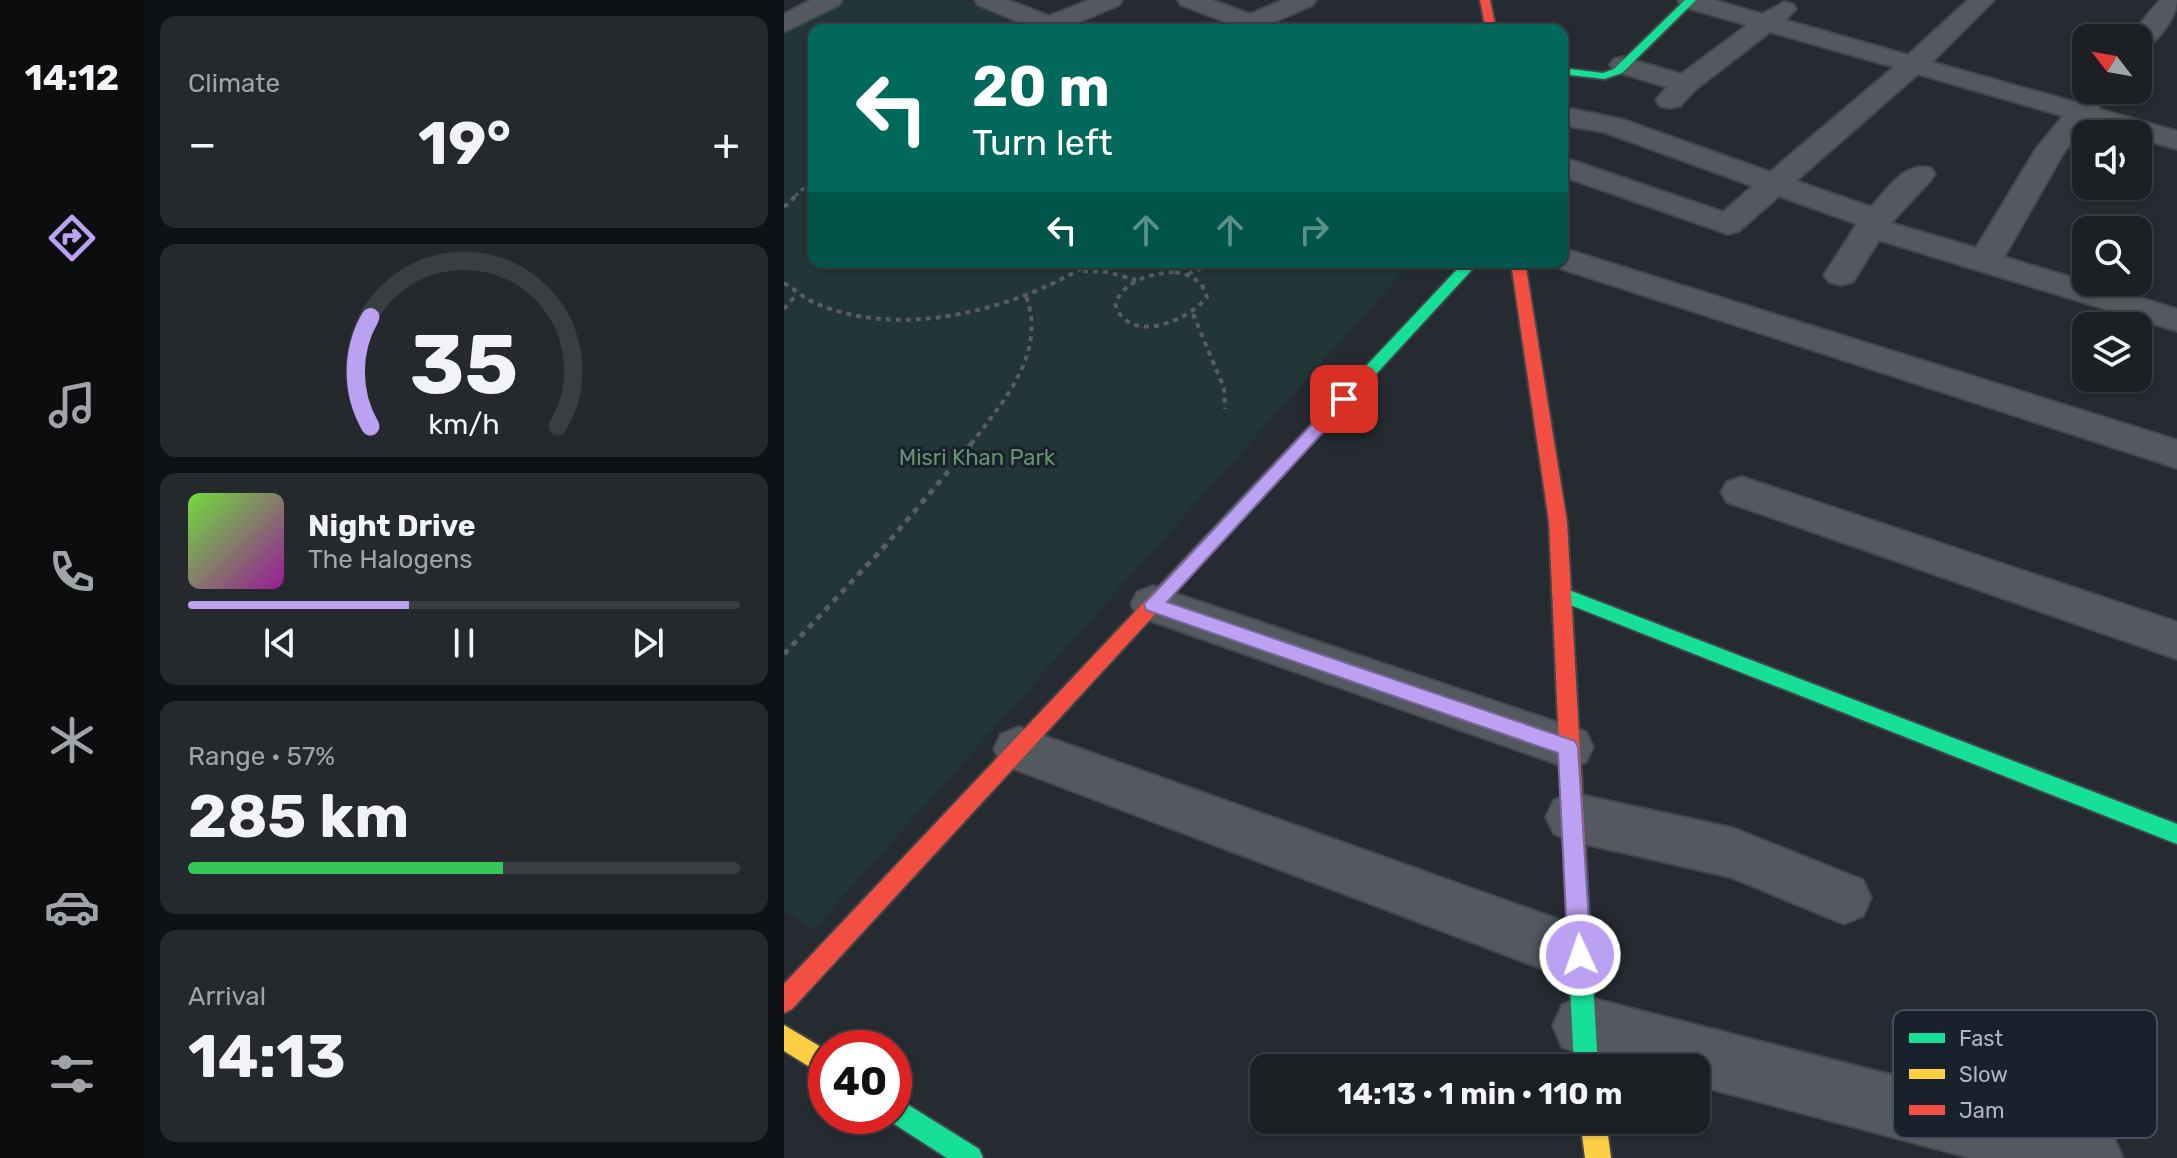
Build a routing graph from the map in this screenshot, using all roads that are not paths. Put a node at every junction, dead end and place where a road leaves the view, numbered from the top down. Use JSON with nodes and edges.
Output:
{"nodes":[{"id":1,"x":830,"y":0,"type":"edge"},
{"id":2,"x":987,"y":0,"type":"edge"},
{"id":3,"x":1110,"y":0,"type":"edge"},
{"id":4,"x":1190,"y":0,"type":"edge"},
{"id":5,"x":1304,"y":0,"type":"edge"},
{"id":6,"x":1485,"y":0,"type":"edge"},
{"id":7,"x":1690,"y":0,"type":"edge"},
{"id":8,"x":1796,"y":0,"type":"edge"},
{"id":9,"x":1982,"y":0,"type":"edge"},
{"id":10,"x":2173,"y":0,"type":"edge"},
{"id":11,"x":1767,"y":22,"type":"junction"},
{"id":12,"x":784,"y":24,"type":"edge"},
{"id":13,"x":1045,"y":24,"type":"edge"},
{"id":14,"x":1063,"y":24,"type":"edge"},
{"id":15,"x":1241,"y":24,"type":"edge"},
{"id":16,"x":1258,"y":24,"type":"edge"},
{"id":17,"x":1490,"y":24,"type":"edge"},
{"id":18,"x":2152,"y":26,"type":"edge"},
{"id":19,"x":1914,"y":64,"type":"junction"},
{"id":20,"x":1621,"y":68,"type":"junction"},
{"id":21,"x":1568,"y":72,"type":"edge"},
{"id":22,"x":2072,"y":97,"type":"edge"},
{"id":23,"x":2088,"y":104,"type":"edge"},
{"id":24,"x":2098,"y":104,"type":"edge"},
{"id":25,"x":1573,"y":118,"type":"edge"},
{"id":26,"x":2177,"y":140,"type":"edge"},
{"id":27,"x":1568,"y":168,"type":"edge"},
{"id":28,"x":1920,"y":174,"type":"dead end"},
{"id":29,"x":1774,"y":184,"type":"junction"},
{"id":30,"x":1874,"y":224,"type":"junction"},
{"id":31,"x":1568,"y":260,"type":"edge"},
{"id":32,"x":1984,"y":262,"type":"junction"},
{"id":33,"x":1466,"y":268,"type":"edge"},
{"id":34,"x":1519,"y":268,"type":"edge"},
{"id":35,"x":1841,"y":275,"type":"dead end"},
{"id":36,"x":2177,"y":320,"type":"edge"},
{"id":37,"x":2177,"y":454,"type":"edge"},
{"id":38,"x":1742,"y":492,"type":"dead end"},
{"id":39,"x":1561,"y":594,"type":"junction"},
{"id":40,"x":1153,"y":604,"type":"junction"},
{"id":41,"x":2177,"y":641,"type":"edge"},
{"id":42,"x":1568,"y":747,"type":"junction"},
{"id":43,"x":1019,"y":749,"type":"junction"},
{"id":44,"x":1572,"y":817,"type":"junction"},
{"id":45,"x":2177,"y":834,"type":"edge"},
{"id":46,"x":1844,"y":898,"type":"dead end"},
{"id":47,"x":1580,"y":955,"type":"junction"},
{"id":48,"x":784,"y":1001,"type":"edge"},
{"id":49,"x":784,"y":1037,"type":"edge"},
{"id":50,"x":1584,"y":1047,"type":"edge"},
{"id":51,"x":808,"y":1053,"type":"edge"},
{"id":52,"x":1893,"y":1115,"type":"edge"},
{"id":53,"x":912,"y":1121,"type":"edge"},
{"id":54,"x":1595,"y":1134,"type":"edge"},
{"id":55,"x":2000,"y":1138,"type":"edge"},
{"id":56,"x":970,"y":1158,"type":"edge"},
{"id":57,"x":1598,"y":1158,"type":"edge"},
{"id":58,"x":2091,"y":1158,"type":"edge"}],
"edges":[{"from":1,"to":12,"type":"street"},
{"from":2,"to":13,"type":"street"},
{"from":3,"to":14,"type":"street"},
{"from":4,"to":15,"type":"street"},
{"from":5,"to":16,"type":"street"},
{"from":6,"to":17,"type":"street"},
{"from":7,"to":11,"type":"street"},
{"from":7,"to":20,"type":"street"},
{"from":8,"to":11,"type":"street"},
{"from":9,"to":19,"type":"street"},
{"from":10,"to":18,"type":"street"},
{"from":11,"to":19,"type":"street"},
{"from":11,"to":20,"type":"street"},
{"from":19,"to":22,"type":"street"},
{"from":19,"to":29,"type":"street"},
{"from":20,"to":21,"type":"street"},
{"from":20,"to":25,"type":"street"},
{"from":23,"to":32,"type":"street"},
{"from":24,"to":26,"type":"street"},
{"from":25,"to":29,"type":"street"},
{"from":27,"to":29,"type":"street"},
{"from":28,"to":30,"type":"street"},
{"from":29,"to":30,"type":"street"},
{"from":30,"to":32,"type":"street"},
{"from":30,"to":35,"type":"street"},
{"from":31,"to":37,"type":"street"},
{"from":32,"to":36,"type":"street"},
{"from":33,"to":40,"type":"street"},
{"from":34,"to":39,"type":"street"},
{"from":38,"to":41,"type":"street"},
{"from":39,"to":42,"type":"street"},
{"from":39,"to":45,"type":"street"},
{"from":40,"to":42,"type":"street"},
{"from":40,"to":43,"type":"street"},
{"from":42,"to":44,"type":"street"},
{"from":43,"to":47,"type":"street"},
{"from":43,"to":48,"type":"street"},
{"from":44,"to":46,"type":"street"},
{"from":44,"to":47,"type":"street"},
{"from":47,"to":50,"type":"street"},
{"from":49,"to":51,"type":"street"},
{"from":50,"to":52,"type":"street"},
{"from":53,"to":56,"type":"street"},
{"from":54,"to":57,"type":"street"},
{"from":55,"to":58,"type":"street"}]}
